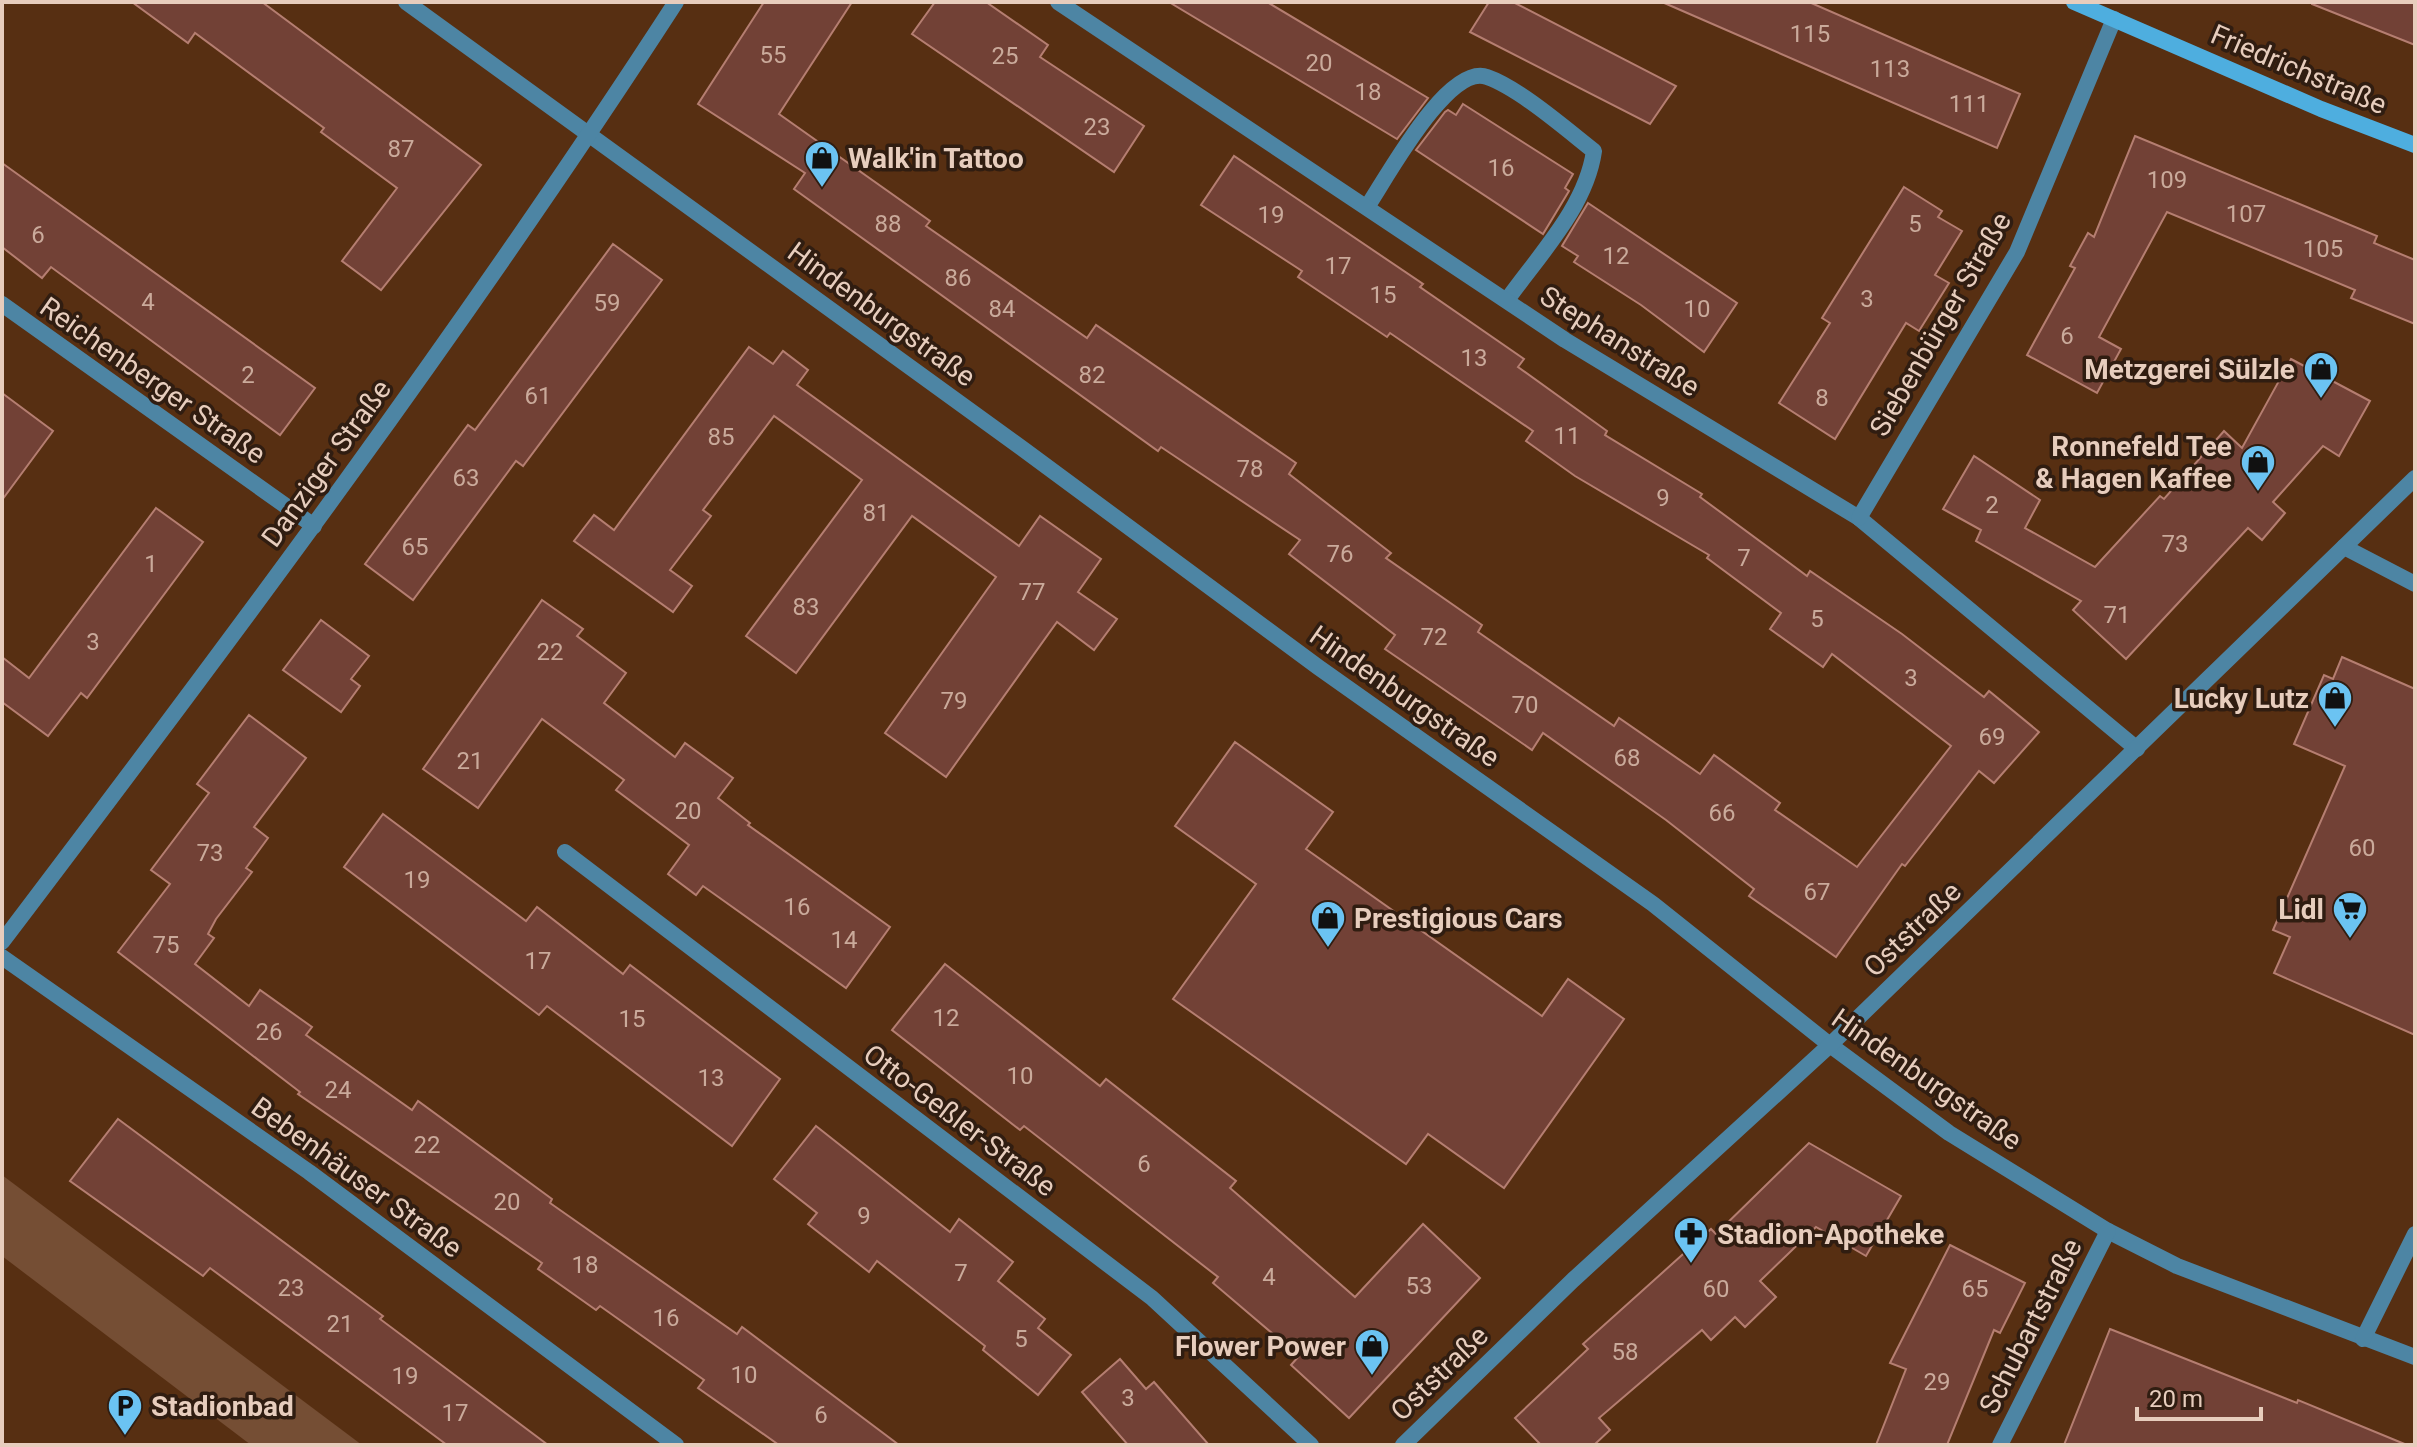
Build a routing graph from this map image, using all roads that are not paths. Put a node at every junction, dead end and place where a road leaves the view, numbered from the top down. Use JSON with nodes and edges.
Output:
{"nodes":[{"id":1,"x":406,"y":2,"type":"edge"},
{"id":2,"x":676,"y":2,"type":"edge"},
{"id":3,"x":1058,"y":2,"type":"edge"},
{"id":4,"x":2074,"y":2,"type":"edge"},
{"id":5,"x":2114,"y":19,"type":"junction"},
{"id":6,"x":589,"y":135,"type":"junction"},
{"id":7,"x":2415,"y":145,"type":"edge"},
{"id":8,"x":1367,"y":207,"type":"junction"},
{"id":9,"x":1507,"y":300,"type":"junction"},
{"id":10,"x":2,"y":304,"type":"edge"},
{"id":11,"x":2415,"y":478,"type":"edge"},
{"id":12,"x":1859,"y":518,"type":"junction"},
{"id":13,"x":314,"y":526,"type":"junction"},
{"id":14,"x":2344,"y":547,"type":"junction"},
{"id":15,"x":2415,"y":584,"type":"edge"},
{"id":16,"x":2137,"y":749,"type":"junction"},
{"id":17,"x":565,"y":852,"type":"dead end"},
{"id":18,"x":2,"y":942,"type":"edge"},
{"id":19,"x":2,"y":957,"type":"edge"},
{"id":20,"x":1830,"y":1045,"type":"junction"},
{"id":21,"x":2108,"y":1231,"type":"junction"},
{"id":22,"x":2415,"y":1234,"type":"edge"},
{"id":23,"x":2363,"y":1339,"type":"junction"},
{"id":24,"x":2415,"y":1357,"type":"edge"},
{"id":25,"x":676,"y":1445,"type":"edge"},
{"id":26,"x":1311,"y":1445,"type":"edge"},
{"id":27,"x":1403,"y":1445,"type":"edge"},
{"id":28,"x":2000,"y":1445,"type":"edge"}],
"edges":[{"from":1,"to":6,"type":"street","name":"Hindenburgstraße"},
{"from":2,"to":6,"type":"street","name":"Danziger Straße"},
{"from":3,"to":8,"type":"street","name":"Stephanstraße"},
{"from":4,"to":5,"type":"main road","name":"Friedrichstraße"},
{"from":5,"to":7,"type":"main road","name":"Friedrichstraße"},
{"from":5,"to":12,"type":"street","name":"Siebenbürger Straße"},
{"from":6,"to":13,"type":"street","name":"Danziger Straße"},
{"from":6,"to":20,"type":"street","name":"Hindenburgstraße"},
{"from":8,"to":9,"type":"street","name":"Stephanstraße"},
{"from":8,"to":9,"type":"street"},
{"from":9,"to":12,"type":"street","name":"Stephanstraße"},
{"from":10,"to":13,"type":"street","name":"Reichenberger Straße"},
{"from":11,"to":14,"type":"street","name":"Oststraße"},
{"from":12,"to":16,"type":"street","name":"Stephanstraße"},
{"from":13,"to":18,"type":"street","name":"Danziger Straße"},
{"from":14,"to":15,"type":"street"},
{"from":14,"to":16,"type":"street","name":"Oststraße"},
{"from":16,"to":20,"type":"street","name":"Oststraße"},
{"from":17,"to":26,"type":"street","name":"Otto-Geßler-Straße"},
{"from":19,"to":25,"type":"street","name":"Bebenhäuser Straße"},
{"from":20,"to":21,"type":"street","name":"Hindenburgstraße"},
{"from":20,"to":27,"type":"street","name":"Oststraße"},
{"from":21,"to":23,"type":"street","name":"Hindenburgstraße"},
{"from":21,"to":28,"type":"street","name":"Schubartstraße"},
{"from":22,"to":23,"type":"street"},
{"from":23,"to":24,"type":"street","name":"Hindenburgstraße"}]}
